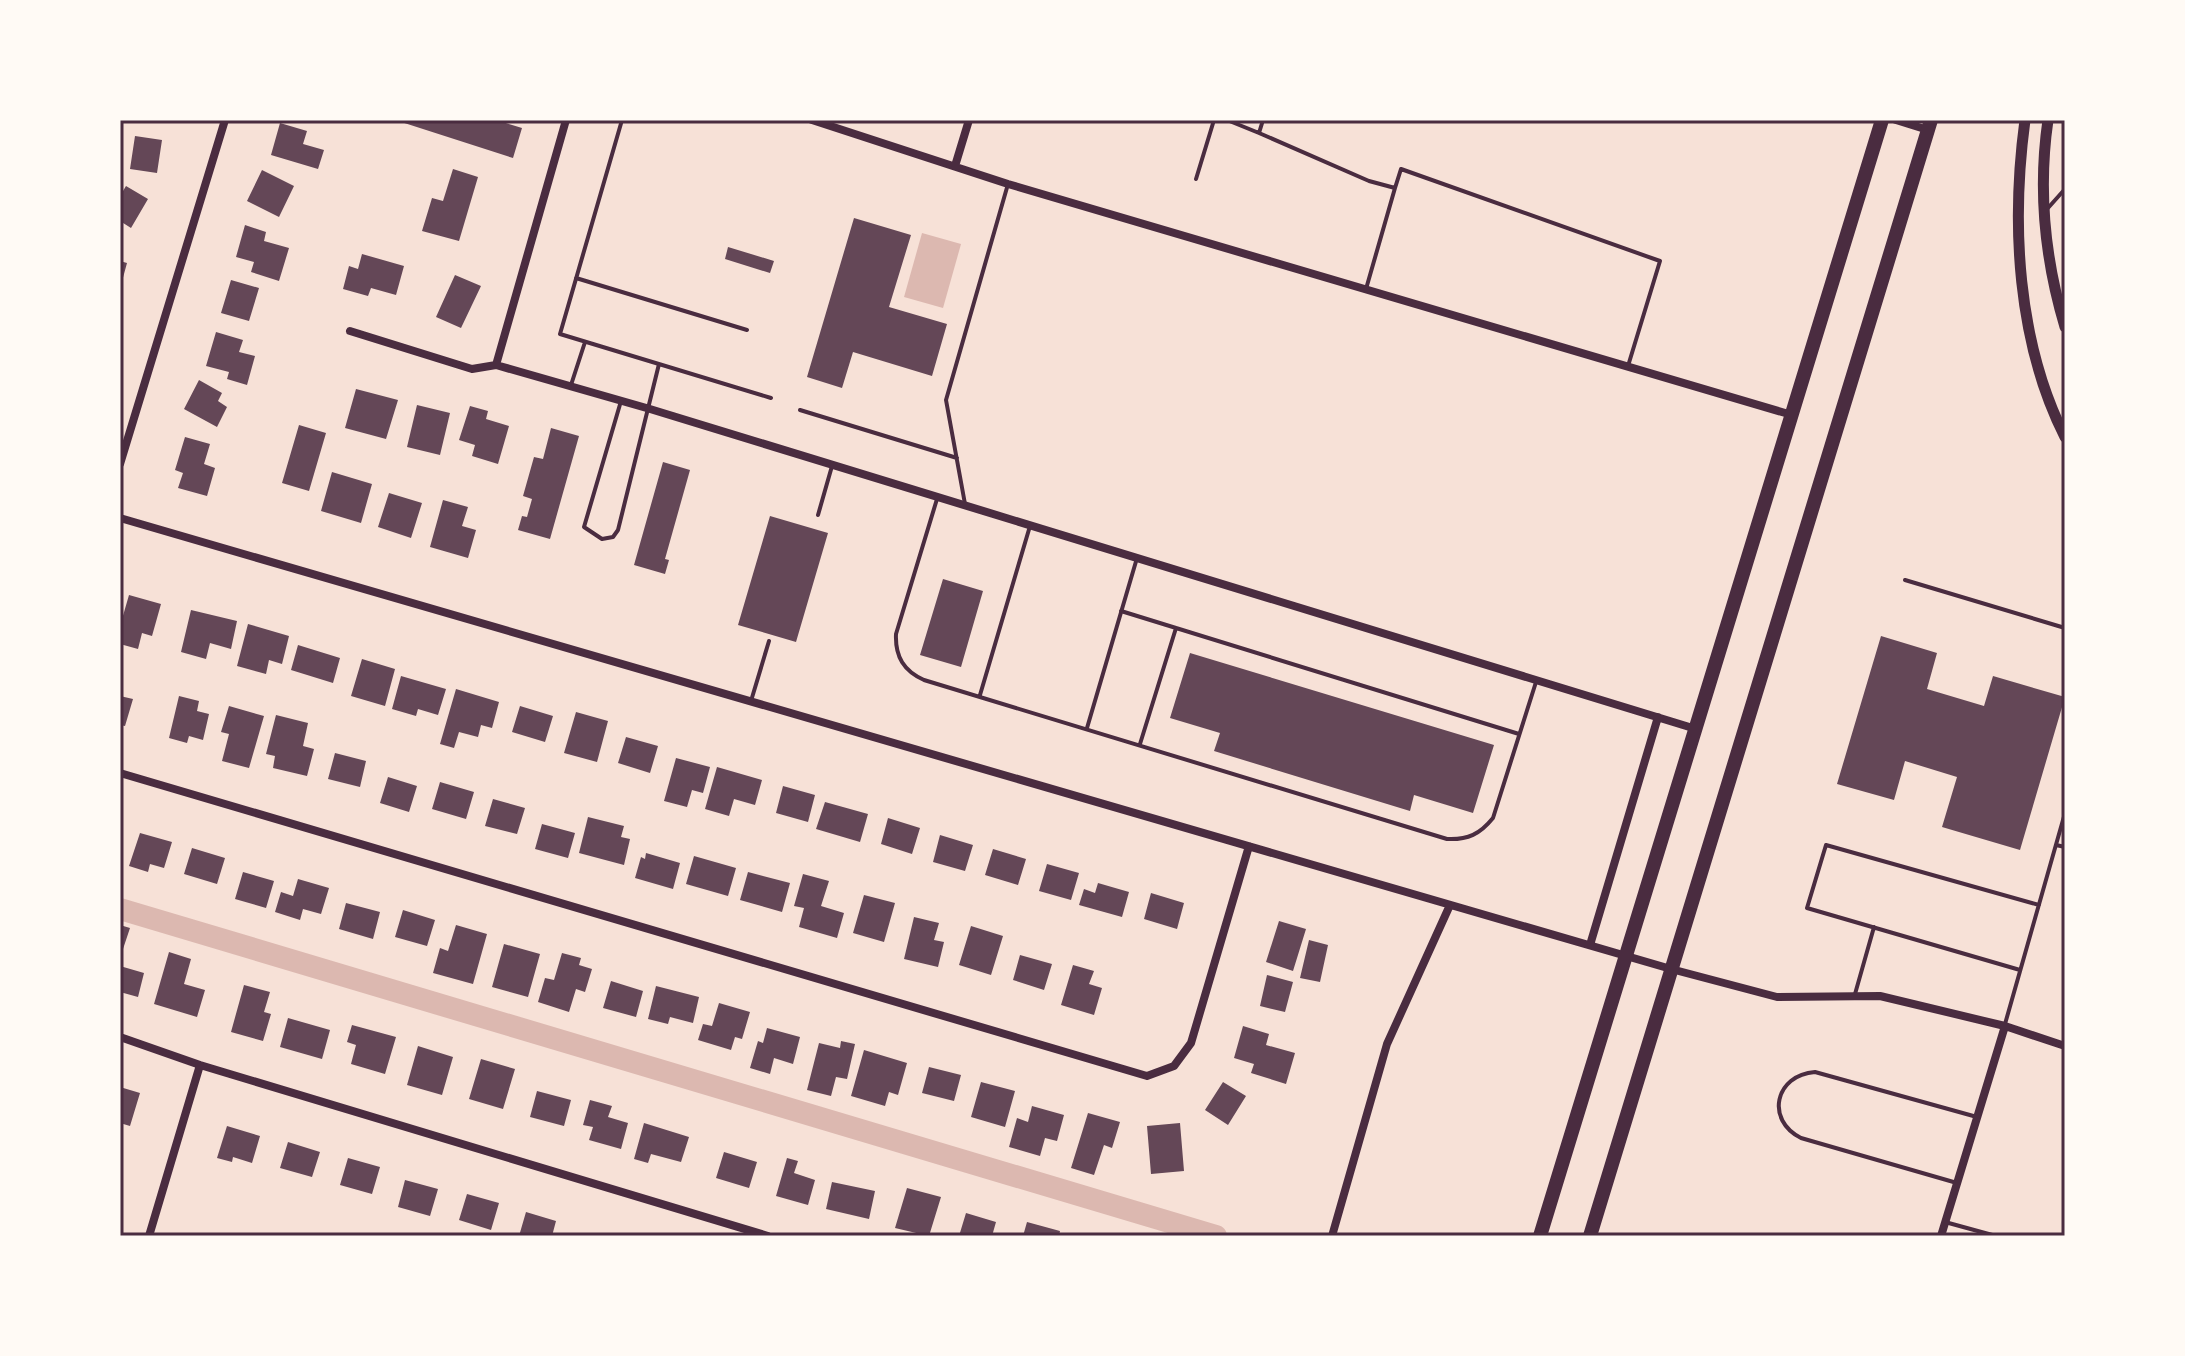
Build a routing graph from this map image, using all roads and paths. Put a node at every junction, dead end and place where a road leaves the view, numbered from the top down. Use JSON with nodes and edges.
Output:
{"nodes":[{"id":1,"x":225,"y":120,"type":"edge"},
{"id":2,"x":566,"y":120,"type":"edge"},
{"id":3,"x":622,"y":120,"type":"edge"},
{"id":4,"x":812,"y":120,"type":"edge"},
{"id":5,"x":969,"y":120,"type":"edge"},
{"id":6,"x":1214,"y":120,"type":"edge"},
{"id":7,"x":1227,"y":120,"type":"edge"},
{"id":8,"x":1263,"y":120,"type":"edge"},
{"id":9,"x":1882,"y":120,"type":"edge"},
{"id":10,"x":1896,"y":120,"type":"edge"},
{"id":11,"x":2025,"y":120,"type":"edge"},
{"id":12,"x":2048,"y":120,"type":"edge"},
{"id":13,"x":1930,"y":125,"type":"edge"},
{"id":14,"x":1259,"y":133,"type":"junction"},
{"id":15,"x":955,"y":166,"type":"junction"},
{"id":16,"x":1196,"y":179,"type":"dead end"},
{"id":17,"x":1008,"y":184,"type":"junction"},
{"id":18,"x":1395,"y":188,"type":"junction"},
{"id":19,"x":2065,"y":189,"type":"edge"},
{"id":20,"x":2044,"y":212,"type":"junction"},
{"id":21,"x":576,"y":278,"type":"junction"},
{"id":22,"x":1366,"y":289,"type":"junction"},
{"id":23,"x":2065,"y":327,"type":"edge"},
{"id":24,"x":747,"y":330,"type":"dead end"},
{"id":25,"x":350,"y":331,"type":"dead end"},
{"id":26,"x":585,"y":342,"type":"junction"},
{"id":27,"x":659,"y":364,"type":"junction"},
{"id":28,"x":496,"y":365,"type":"junction"},
{"id":29,"x":1628,"y":366,"type":"junction"},
{"id":30,"x":570,"y":387,"type":"junction"},
{"id":31,"x":771,"y":398,"type":"dead end"},
{"id":32,"x":621,"y":401,"type":"junction"},
{"id":33,"x":650,"y":409,"type":"junction"},
{"id":34,"x":800,"y":410,"type":"dead end"},
{"id":35,"x":1792,"y":415,"type":"junction"},
{"id":36,"x":2065,"y":437,"type":"edge"},
{"id":37,"x":957,"y":458,"type":"junction"},
{"id":38,"x":120,"y":464,"type":"edge"},
{"id":39,"x":832,"y":466,"type":"junction"},
{"id":40,"x":938,"y":498,"type":"junction"},
{"id":41,"x":966,"y":506,"type":"junction"},
{"id":42,"x":818,"y":515,"type":"dead end"},
{"id":43,"x":120,"y":518,"type":"edge"},
{"id":44,"x":1030,"y":526,"type":"junction"},
{"id":45,"x":1137,"y":558,"type":"junction"},
{"id":46,"x":1905,"y":580,"type":"dead end"},
{"id":47,"x":1121,"y":611,"type":"junction"},
{"id":48,"x":1176,"y":628,"type":"junction"},
{"id":49,"x":2065,"y":628,"type":"edge"},
{"id":50,"x":769,"y":641,"type":"dead end"},
{"id":51,"x":1536,"y":680,"type":"junction"},
{"id":52,"x":980,"y":695,"type":"junction"},
{"id":53,"x":751,"y":701,"type":"junction"},
{"id":54,"x":1658,"y":717,"type":"junction"},
{"id":55,"x":1087,"y":728,"type":"junction"},
{"id":56,"x":1696,"y":729,"type":"junction"},
{"id":57,"x":1519,"y":734,"type":"junction"},
{"id":58,"x":1140,"y":744,"type":"junction"},
{"id":59,"x":120,"y":773,"type":"edge"},
{"id":60,"x":2065,"y":813,"type":"edge"},
{"id":61,"x":2056,"y":845,"type":"junction"},
{"id":62,"x":1249,"y":846,"type":"junction"},
{"id":63,"x":2065,"y":847,"type":"edge"},
{"id":64,"x":1450,"y":905,"type":"junction"},
{"id":65,"x":2039,"y":905,"type":"junction"},
{"id":66,"x":1874,"y":927,"type":"junction"},
{"id":67,"x":1590,"y":945,"type":"junction"},
{"id":68,"x":1626,"y":956,"type":"junction"},
{"id":69,"x":1671,"y":969,"type":"junction"},
{"id":70,"x":2020,"y":970,"type":"junction"},
{"id":71,"x":1855,"y":996,"type":"junction"},
{"id":72,"x":2005,"y":1026,"type":"junction"},
{"id":73,"x":120,"y":1037,"type":"edge"},
{"id":74,"x":2065,"y":1046,"type":"edge"},
{"id":75,"x":200,"y":1065,"type":"junction"},
{"id":76,"x":1977,"y":1117,"type":"junction"},
{"id":77,"x":1957,"y":1183,"type":"junction"},
{"id":78,"x":1945,"y":1222,"type":"junction"},
{"id":79,"x":149,"y":1236,"type":"edge"},
{"id":80,"x":768,"y":1236,"type":"edge"},
{"id":81,"x":1332,"y":1236,"type":"edge"},
{"id":82,"x":1540,"y":1236,"type":"edge"},
{"id":83,"x":1590,"y":1236,"type":"edge"},
{"id":84,"x":1941,"y":1236,"type":"edge"},
{"id":85,"x":1996,"y":1236,"type":"edge"}],
"edges":[{"from":1,"to":38,"type":"street"},
{"from":2,"to":28,"type":"street"},
{"from":3,"to":21,"type":"lane"},
{"from":4,"to":15,"type":"street"},
{"from":5,"to":15,"type":"street"},
{"from":6,"to":16,"type":"lane"},
{"from":7,"to":14,"type":"lane"},
{"from":8,"to":14,"type":"lane"},
{"from":9,"to":35,"type":"main road"},
{"from":10,"to":13,"type":"street"},
{"from":11,"to":36,"type":"street"},
{"from":12,"to":20,"type":"street"},
{"from":13,"to":69,"type":"main road"},
{"from":14,"to":18,"type":"lane"},
{"from":15,"to":17,"type":"street"},
{"from":17,"to":22,"type":"street"},
{"from":17,"to":37,"type":"lane"},
{"from":18,"to":22,"type":"lane"},
{"from":18,"to":29,"type":"lane"},
{"from":19,"to":20,"type":"lane"},
{"from":20,"to":23,"type":"street"},
{"from":21,"to":24,"type":"lane"},
{"from":21,"to":26,"type":"lane"},
{"from":22,"to":29,"type":"street"},
{"from":25,"to":28,"type":"street"},
{"from":26,"to":27,"type":"lane"},
{"from":26,"to":30,"type":"lane"},
{"from":27,"to":31,"type":"lane"},
{"from":27,"to":33,"type":"lane"},
{"from":28,"to":30,"type":"street"},
{"from":29,"to":35,"type":"street"},
{"from":30,"to":32,"type":"street"},
{"from":32,"to":33,"type":"street"},
{"from":32,"to":33,"type":"lane"},
{"from":33,"to":39,"type":"street"},
{"from":34,"to":37,"type":"lane"},
{"from":35,"to":56,"type":"main road"},
{"from":37,"to":41,"type":"lane"},
{"from":39,"to":40,"type":"street"},
{"from":39,"to":42,"type":"lane"},
{"from":40,"to":41,"type":"street"},
{"from":40,"to":52,"type":"lane"},
{"from":41,"to":44,"type":"street"},
{"from":43,"to":53,"type":"street"},
{"from":44,"to":45,"type":"street"},
{"from":44,"to":52,"type":"lane"},
{"from":45,"to":47,"type":"lane"},
{"from":45,"to":51,"type":"street"},
{"from":46,"to":49,"type":"lane"},
{"from":47,"to":48,"type":"lane"},
{"from":47,"to":55,"type":"lane"},
{"from":48,"to":57,"type":"lane"},
{"from":48,"to":58,"type":"lane"},
{"from":50,"to":53,"type":"lane"},
{"from":51,"to":54,"type":"street"},
{"from":51,"to":57,"type":"lane"},
{"from":52,"to":55,"type":"lane"},
{"from":53,"to":62,"type":"street"},
{"from":54,"to":56,"type":"street"},
{"from":54,"to":67,"type":"street"},
{"from":55,"to":58,"type":"lane"},
{"from":56,"to":68,"type":"main road"},
{"from":57,"to":58,"type":"lane"},
{"from":59,"to":62,"type":"street"},
{"from":60,"to":61,"type":"lane"},
{"from":61,"to":63,"type":"lane"},
{"from":61,"to":65,"type":"lane"},
{"from":62,"to":64,"type":"street"},
{"from":64,"to":67,"type":"street"},
{"from":64,"to":81,"type":"street"},
{"from":65,"to":66,"type":"lane"},
{"from":65,"to":70,"type":"lane"},
{"from":66,"to":70,"type":"lane"},
{"from":66,"to":71,"type":"lane"},
{"from":67,"to":68,"type":"street"},
{"from":68,"to":69,"type":"street"},
{"from":68,"to":82,"type":"main road"},
{"from":69,"to":71,"type":"street"},
{"from":69,"to":83,"type":"main road"},
{"from":70,"to":72,"type":"lane"},
{"from":71,"to":72,"type":"street"},
{"from":72,"to":74,"type":"street"},
{"from":72,"to":76,"type":"street"},
{"from":73,"to":75,"type":"street"},
{"from":75,"to":79,"type":"street"},
{"from":75,"to":80,"type":"street"},
{"from":76,"to":77,"type":"street"},
{"from":76,"to":77,"type":"lane"},
{"from":77,"to":78,"type":"street"},
{"from":78,"to":84,"type":"street"},
{"from":78,"to":85,"type":"lane"}]}
